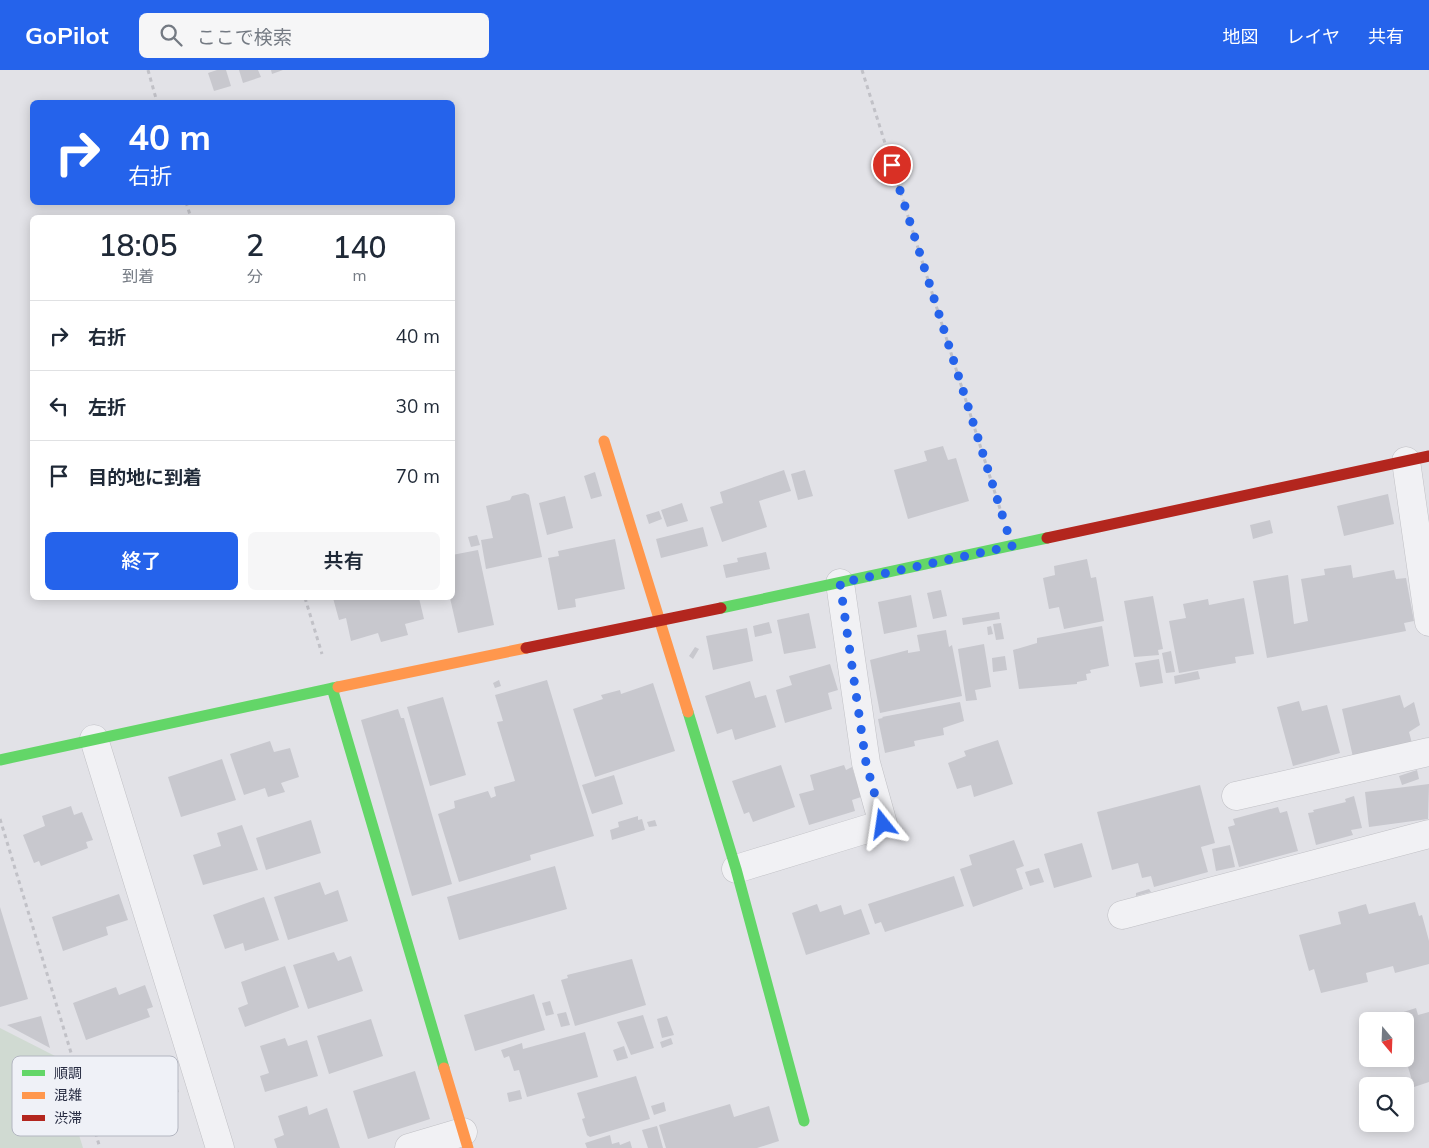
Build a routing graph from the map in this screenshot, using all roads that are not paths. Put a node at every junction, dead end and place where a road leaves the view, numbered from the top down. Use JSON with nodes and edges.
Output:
{"nodes":[{"id":1,"x":604,"y":441,"type":"dead end"},
{"id":2,"x":1418,"y":459,"type":"edge"},
{"id":3,"x":840,"y":583,"type":"junction"},
{"id":4,"x":660,"y":622,"type":"junction"},
{"id":5,"x":1429,"y":622,"type":"edge"},
{"id":6,"x":332,"y":688,"type":"junction"},
{"id":7,"x":94,"y":739,"type":"junction"},
{"id":8,"x":1429,"y":752,"type":"edge"},
{"id":9,"x":0,"y":760,"type":"edge"},
{"id":10,"x":1236,"y":796,"type":"dead end"},
{"id":11,"x":1429,"y":834,"type":"edge"},
{"id":12,"x":736,"y":869,"type":"junction"},
{"id":13,"x":1122,"y":915,"type":"dead end"},
{"id":14,"x":804,"y":1121,"type":"dead end"},
{"id":15,"x":466,"y":1140,"type":"edge"},
{"id":16,"x":220,"y":1148,"type":"edge"},
{"id":17,"x":409,"y":1148,"type":"edge"}],
"edges":[{"from":1,"to":4,"type":"street"},
{"from":2,"to":3,"type":"street"},
{"from":2,"to":5,"type":"street"},
{"from":3,"to":4,"type":"street"},
{"from":3,"to":12,"type":"street"},
{"from":4,"to":6,"type":"street"},
{"from":4,"to":12,"type":"street"},
{"from":6,"to":7,"type":"street"},
{"from":6,"to":15,"type":"street"},
{"from":7,"to":9,"type":"street"},
{"from":7,"to":16,"type":"street"},
{"from":8,"to":10,"type":"street"},
{"from":11,"to":13,"type":"street"},
{"from":12,"to":14,"type":"street"},
{"from":15,"to":17,"type":"street"}]}
